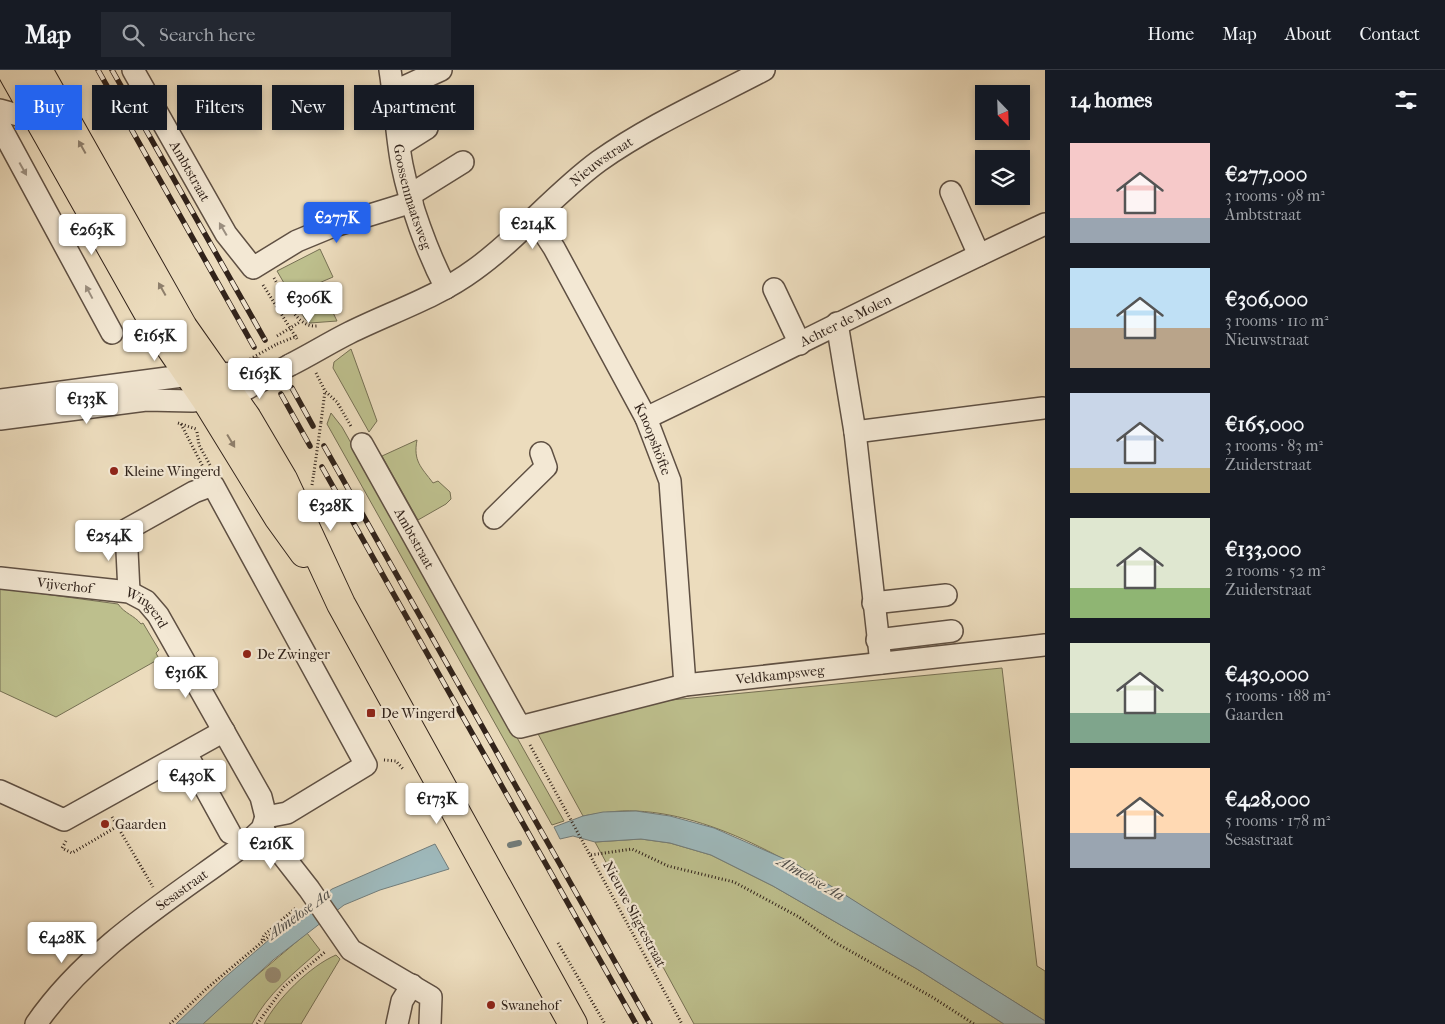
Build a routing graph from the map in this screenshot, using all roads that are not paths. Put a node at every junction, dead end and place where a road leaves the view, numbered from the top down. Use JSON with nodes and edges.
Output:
{"nodes":[{"id":1,"x":11,"y":70,"type":"edge"},
{"id":2,"x":38,"y":70,"type":"edge"},
{"id":3,"x":133,"y":70,"type":"edge"},
{"id":4,"x":390,"y":70,"type":"edge"},
{"id":5,"x":441,"y":70,"type":"edge"},
{"id":6,"x":764,"y":70,"type":"edge"},
{"id":7,"x":20,"y":85,"type":"edge"},
{"id":8,"x":392,"y":85,"type":"edge"},
{"id":9,"x":408,"y":85,"type":"edge"},
{"id":10,"x":0,"y":110,"type":"edge"},
{"id":11,"x":15,"y":114,"type":"edge"},
{"id":12,"x":0,"y":126,"type":"edge"},
{"id":13,"x":45,"y":130,"type":"edge"},
{"id":14,"x":398,"y":130,"type":"edge"},
{"id":15,"x":423,"y":130,"type":"edge"},
{"id":16,"x":400,"y":145,"type":"junction"},
{"id":17,"x":463,"y":162,"type":"dead end"},
{"id":18,"x":950,"y":192,"type":"dead end"},
{"id":19,"x":411,"y":198,"type":"junction"},
{"id":20,"x":535,"y":219,"type":"junction"},
{"id":21,"x":1045,"y":224,"type":"edge"},
{"id":22,"x":978,"y":255,"type":"junction"},
{"id":23,"x":446,"y":288,"type":"junction"},
{"id":24,"x":774,"y":289,"type":"dead end"},
{"id":25,"x":837,"y":323,"type":"junction"},
{"id":26,"x":112,"y":333,"type":"dead end"},
{"id":27,"x":800,"y":344,"type":"junction"},
{"id":28,"x":256,"y":369,"type":"junction"},
{"id":29,"x":203,"y":375,"type":"junction"},
{"id":30,"x":232,"y":397,"type":"junction"},
{"id":31,"x":0,"y":400,"type":"edge"},
{"id":32,"x":146,"y":400,"type":"junction"},
{"id":33,"x":206,"y":400,"type":"junction"},
{"id":34,"x":1043,"y":408,"type":"dead end"},
{"id":35,"x":646,"y":418,"type":"junction"},
{"id":36,"x":0,"y":419,"type":"edge"},
{"id":37,"x":855,"y":432,"type":"junction"},
{"id":38,"x":362,"y":444,"type":"road end"},
{"id":39,"x":541,"y":454,"type":"dead end"},
{"id":40,"x":494,"y":518,"type":"dead end"},
{"id":41,"x":0,"y":578,"type":"edge"},
{"id":42,"x":129,"y":592,"type":"junction"},
{"id":43,"x":946,"y":595,"type":"dead end"},
{"id":44,"x":873,"y":603,"type":"junction"},
{"id":45,"x":341,"y":604,"type":"junction"},
{"id":46,"x":952,"y":631,"type":"dead end"},
{"id":47,"x":877,"y":640,"type":"junction"},
{"id":48,"x":1045,"y":645,"type":"edge"},
{"id":49,"x":881,"y":663,"type":"junction"},
{"id":50,"x":685,"y":685,"type":"junction"},
{"id":51,"x":520,"y":727,"type":"joint"},
{"id":52,"x":224,"y":731,"type":"junction"},
{"id":53,"x":186,"y":753,"type":"junction"},
{"id":54,"x":366,"y":765,"type":"joint"},
{"id":55,"x":0,"y":791,"type":"edge"},
{"id":56,"x":264,"y":823,"type":"junction"},
{"id":57,"x":230,"y":833,"type":"dead end"},
{"id":58,"x":412,"y":985,"type":"junction"},
{"id":59,"x":36,"y":1024,"type":"edge"},
{"id":60,"x":397,"y":1024,"type":"edge"},
{"id":61,"x":430,"y":1024,"type":"edge"},
{"id":62,"x":573,"y":1024,"type":"edge"}],
"edges":[{"from":1,"to":7,"type":"main road"},
{"from":29,"to":2,"type":"main road","one_way":true},
{"from":19,"to":3,"type":"street","name":"Ambtstraat","one_way":true},
{"from":4,"to":8,"type":"street","name":"Goossenmaatsweg"},
{"from":5,"to":9,"type":"street"},
{"from":6,"to":20,"type":"street","name":"Nieuwstraat"},
{"from":10,"to":11,"type":"street"},
{"from":12,"to":26,"type":"street"},
{"from":13,"to":29,"type":"main road"},
{"from":14,"to":16,"type":"street","name":"Goossenmaatsweg"},
{"from":15,"to":16,"type":"street"},
{"from":16,"to":19,"type":"street","name":"Goossenmaatsweg"},
{"from":17,"to":19,"type":"street"},
{"from":18,"to":22,"type":"street"},
{"from":19,"to":23,"type":"street","name":"Goossenmaatsweg"},
{"from":20,"to":23,"type":"street","name":"Nieuwstraat"},
{"from":20,"to":35,"type":"street","name":"Knoopshöfte"},
{"from":21,"to":22,"type":"street","name":"Achter de Molen"},
{"from":22,"to":25,"type":"street","name":"Achter de Molen"},
{"from":23,"to":28,"type":"street","name":"Nieuwstraat"},
{"from":24,"to":27,"type":"street"},
{"from":25,"to":27,"type":"street","name":"Achter de Molen"},
{"from":25,"to":37,"type":"street"},
{"from":27,"to":35,"type":"street","name":"Achter de Molen"},
{"from":28,"to":29,"type":"street","name":"Nieuwstraat"},
{"from":28,"to":30,"type":"street","name":"Nieuwstraat"},
{"from":29,"to":30,"type":"main road"},
{"from":29,"to":31,"type":"street","name":"Nieuwstraat"},
{"from":29,"to":32,"type":"street"},
{"from":29,"to":33,"type":"main road"},
{"from":30,"to":33,"type":"street"},
{"from":30,"to":45,"type":"main road"},
{"from":32,"to":33,"type":"street"},
{"from":32,"to":36,"type":"street"},
{"from":33,"to":45,"type":"main road","one_way":true},
{"from":34,"to":37,"type":"street"},
{"from":35,"to":50,"type":"street","name":"Knoopshöfte"},
{"from":37,"to":44,"type":"street"},
{"from":38,"to":51,"type":"street","name":"Ambtstraat"},
{"from":39,"to":40,"type":"street"},
{"from":41,"to":42,"type":"street","name":"Vijverhof"},
{"from":42,"to":52,"type":"street","name":"Wingerd"},
{"from":42,"to":54,"type":"street","name":"Wingerd"},
{"from":43,"to":44,"type":"street"},
{"from":44,"to":47,"type":"street"},
{"from":45,"to":62,"type":"main road"},
{"from":46,"to":47,"type":"street"},
{"from":47,"to":49,"type":"street"},
{"from":48,"to":49,"type":"street","name":"Veldkampsweg"},
{"from":49,"to":50,"type":"street","name":"Veldkampsweg"},
{"from":50,"to":51,"type":"street","name":"Veldkampsweg"},
{"from":52,"to":53,"type":"street"},
{"from":52,"to":56,"type":"street","name":"Wingerd"},
{"from":53,"to":55,"type":"street"},
{"from":53,"to":57,"type":"street"},
{"from":54,"to":56,"type":"street","name":"Sesastraat"},
{"from":56,"to":58,"type":"street"},
{"from":56,"to":59,"type":"street","name":"Sesastraat"},
{"from":58,"to":60,"type":"street"},
{"from":58,"to":61,"type":"street"}]}
